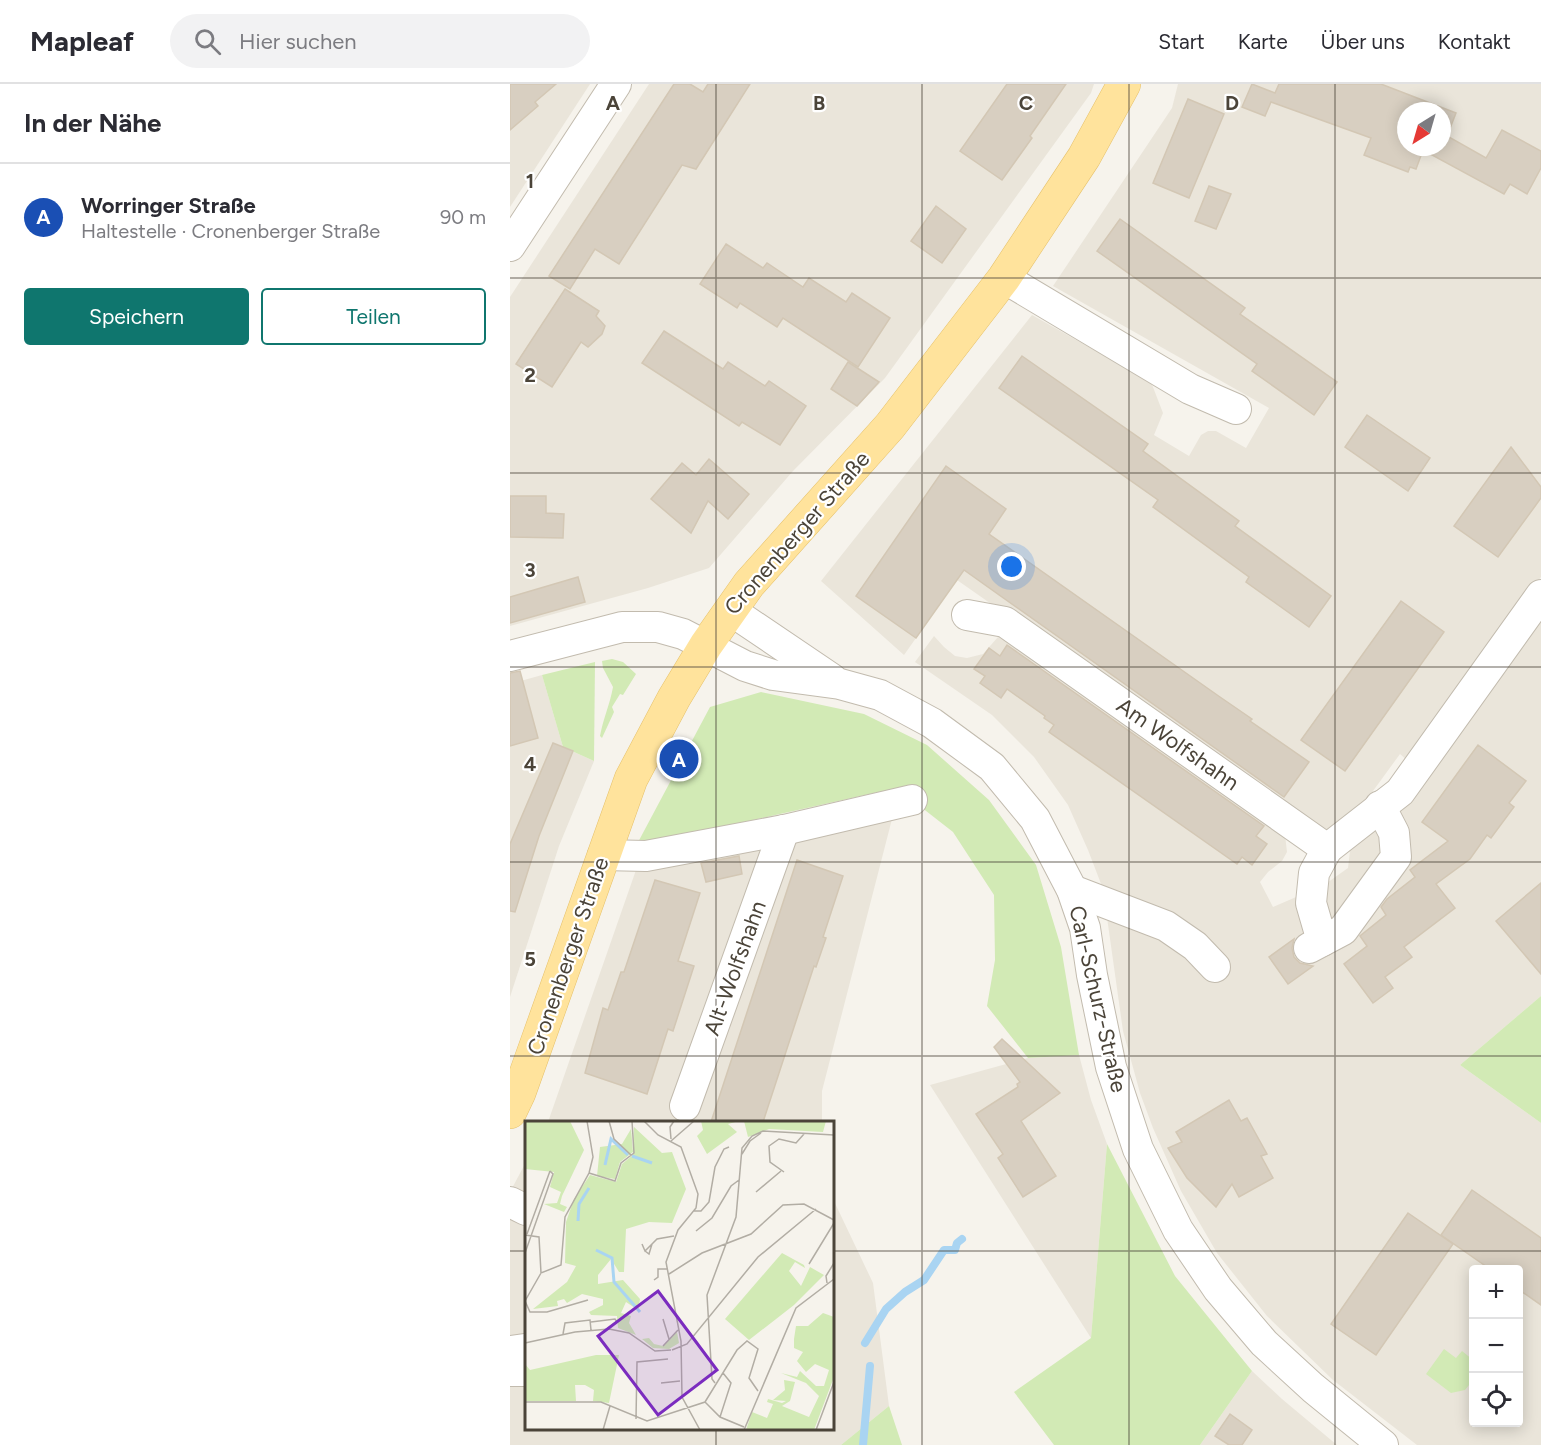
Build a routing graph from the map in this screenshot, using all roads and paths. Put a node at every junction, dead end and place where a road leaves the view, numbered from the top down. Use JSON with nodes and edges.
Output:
{"nodes":[{"id":1,"x":615,"y":84,"type":"edge"},
{"id":2,"x":1124,"y":84,"type":"edge"},
{"id":3,"x":510,"y":246,"type":"edge"},
{"id":4,"x":1004,"y":278,"type":"junction"},
{"id":5,"x":1236,"y":409,"type":"dead end"},
{"id":6,"x":1541,"y":595,"type":"edge"},
{"id":7,"x":730,"y":610,"type":"junction"},
{"id":8,"x":967,"y":615,"type":"dead end"},
{"id":9,"x":706,"y":645,"type":"junction"},
{"id":10,"x":510,"y":656,"type":"edge"},
{"id":11,"x":840,"y":684,"type":"junction"},
{"id":12,"x":912,"y":800,"type":"dead end"},
{"id":13,"x":1380,"y":806,"type":"junction"},
{"id":14,"x":784,"y":830,"type":"junction"},
{"id":15,"x":1327,"y":849,"type":"junction"},
{"id":16,"x":603,"y":855,"type":"junction"},
{"id":17,"x":1072,"y":890,"type":"junction"},
{"id":18,"x":1215,"y":967,"type":"dead end"},
{"id":19,"x":685,"y":1106,"type":"dead end"},
{"id":20,"x":510,"y":1112,"type":"edge"},
{"id":21,"x":510,"y":1202,"type":"edge"},
{"id":22,"x":525,"y":1210,"type":"edge"},
{"id":23,"x":525,"y":1348,"type":"edge"},
{"id":24,"x":510,"y":1351,"type":"edge"},
{"id":25,"x":1383,"y":1445,"type":"edge"}],
"edges":[{"from":1,"to":3,"type":"street"},
{"from":2,"to":4,"type":"main road","name":"Cronenberger Straße"},
{"from":4,"to":5,"type":"street"},
{"from":4,"to":7,"type":"main road","name":"Cronenberger Straße"},
{"from":6,"to":13,"type":"street"},
{"from":7,"to":9,"type":"main road","name":"Cronenberger Straße"},
{"from":7,"to":11,"type":"street","name":"Carl-Schurz-Straße"},
{"from":8,"to":15,"type":"street","name":"Am Wolfshahn"},
{"from":9,"to":10,"type":"street","name":"Carl-Schurz-Straße"},
{"from":9,"to":11,"type":"street","name":"Carl-Schurz-Straße"},
{"from":9,"to":16,"type":"main road","name":"Cronenberger Straße"},
{"from":11,"to":17,"type":"street","name":"Carl-Schurz-Straße"},
{"from":12,"to":14,"type":"street"},
{"from":13,"to":15,"type":"street"},
{"from":13,"to":15,"type":"street"},
{"from":14,"to":16,"type":"street"},
{"from":14,"to":19,"type":"street","name":"Alt-Wolfshahn"},
{"from":16,"to":20,"type":"main road","name":"Cronenberger Straße"},
{"from":17,"to":18,"type":"street","name":"Carl-Schurz-Straße"},
{"from":17,"to":25,"type":"street","name":"Carl-Schurz-Straße"},
{"from":21,"to":22,"type":"street"},
{"from":23,"to":24,"type":"street"}]}
